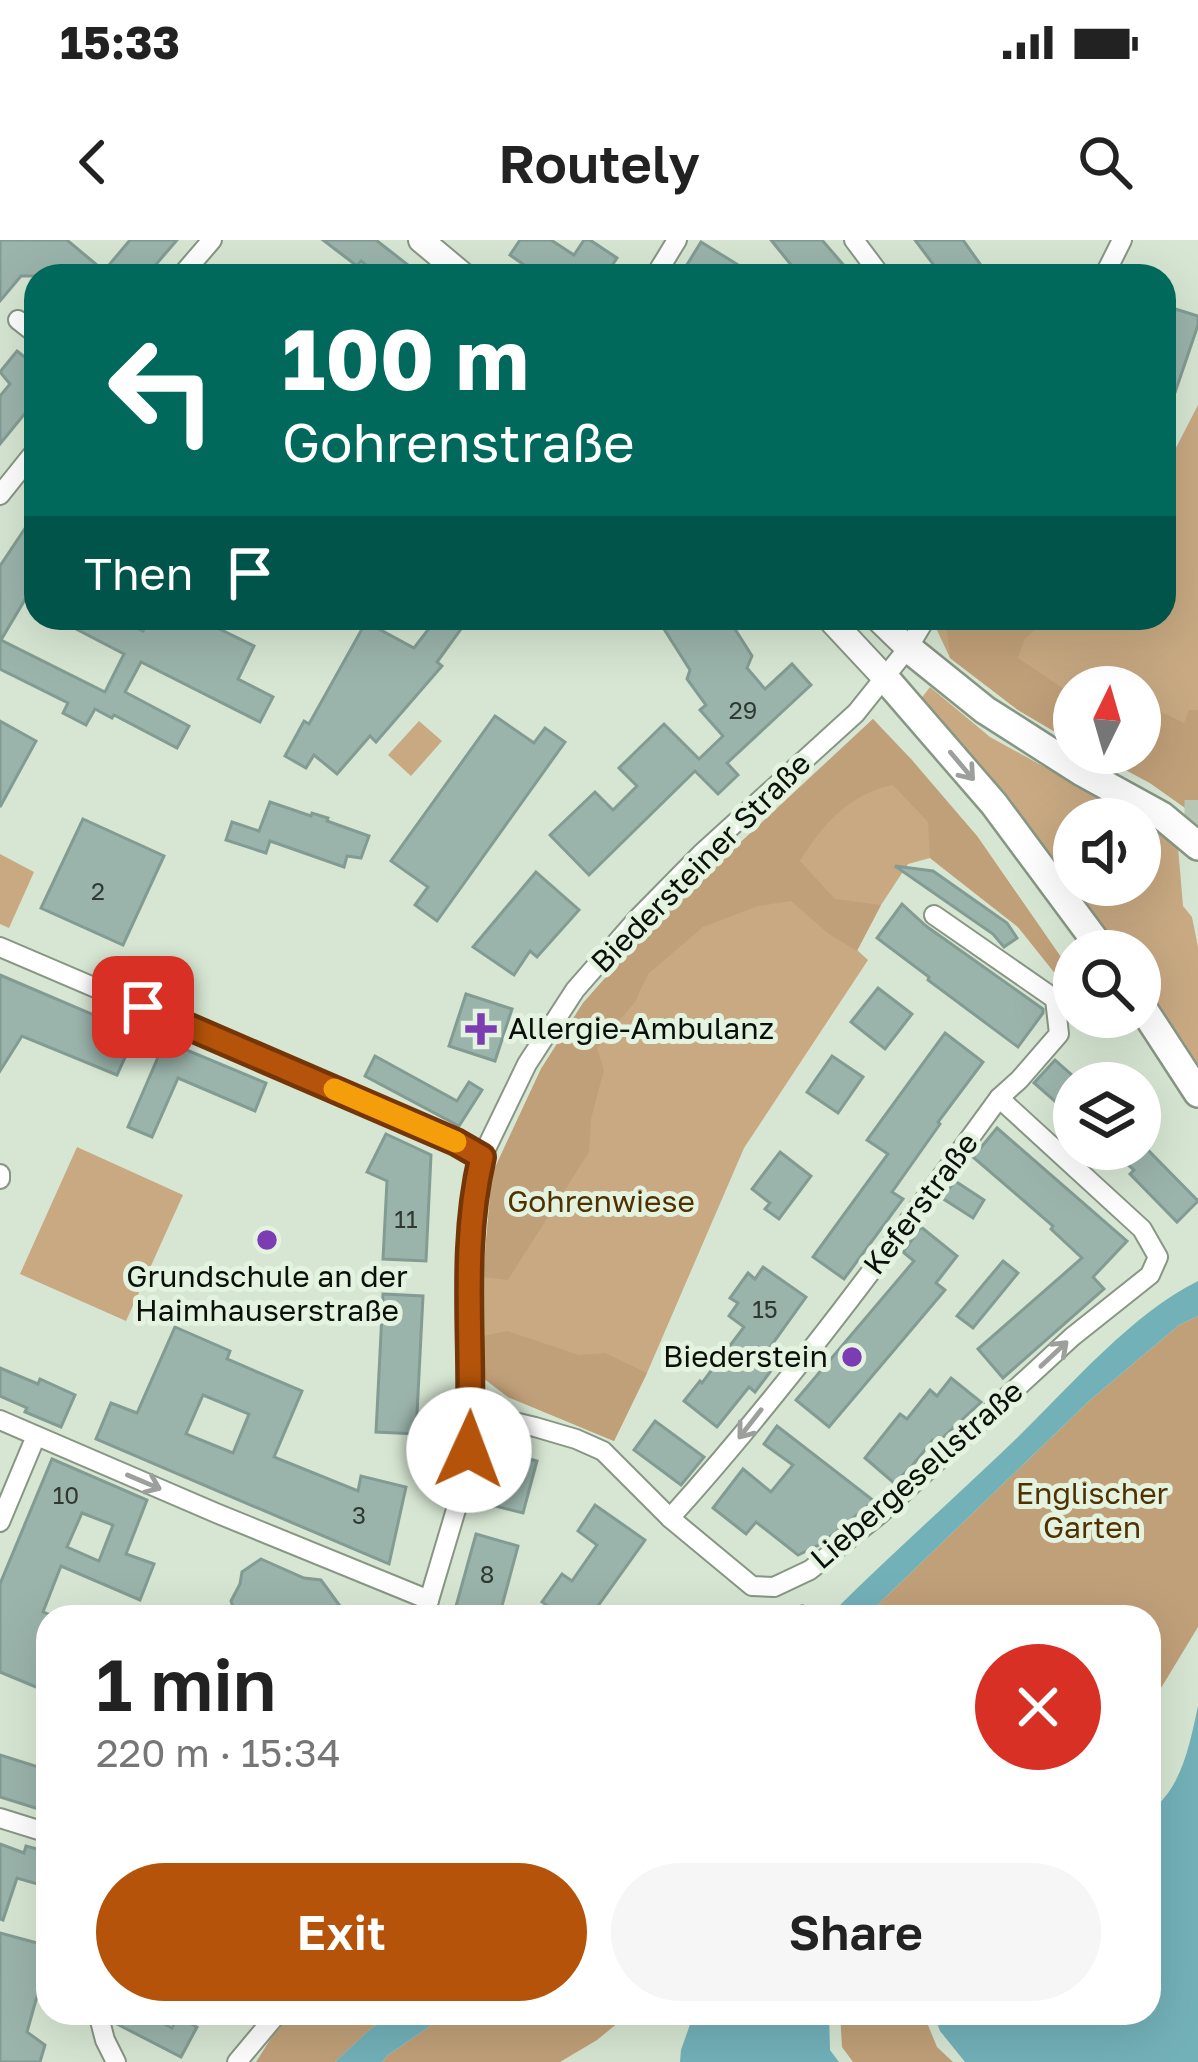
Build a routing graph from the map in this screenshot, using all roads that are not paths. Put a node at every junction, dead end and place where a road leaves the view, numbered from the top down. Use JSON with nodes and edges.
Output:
{"nodes":[{"id":1,"x":212,"y":240,"type":"edge"},
{"id":2,"x":421,"y":240,"type":"edge"},
{"id":3,"x":191,"y":264,"type":"edge"},
{"id":4,"x":450,"y":264,"type":"edge"},
{"id":5,"x":18,"y":320,"type":"dead end"},
{"id":6,"x":24,"y":325,"type":"edge"},
{"id":7,"x":24,"y":465,"type":"edge"},
{"id":8,"x":0,"y":495,"type":"edge"},
{"id":9,"x":840,"y":630,"type":"edge"},
{"id":10,"x":889,"y":630,"type":"edge"},
{"id":11,"x":919,"y":630,"type":"edge"},
{"id":12,"x":908,"y":648,"type":"junction"},
{"id":13,"x":884,"y":678,"type":"junction"},
{"id":14,"x":1198,"y":846,"type":"edge"},
{"id":15,"x":934,"y":915,"type":"dead end"},
{"id":16,"x":1087,"y":930,"type":"edge"},
{"id":17,"x":1,"y":950,"type":"edge"},
{"id":18,"x":1161,"y":1036,"type":"edge"},
{"id":19,"x":1198,"y":1093,"type":"edge"},
{"id":20,"x":999,"y":1098,"type":"junction"},
{"id":21,"x":482,"y":1157,"type":"junction"},
{"id":22,"x":471,"y":1417,"type":"junction"},
{"id":23,"x":0,"y":1420,"type":"edge"},
{"id":24,"x":36,"y":1436,"type":"junction"},
{"id":25,"x":670,"y":1518,"type":"junction"},
{"id":26,"x":0,"y":1522,"type":"edge"},
{"id":27,"x":417,"y":1605,"type":"edge"},
{"id":28,"x":427,"y":1605,"type":"edge"},
{"id":29,"x":0,"y":1818,"type":"edge"},
{"id":30,"x":36,"y":1829,"type":"edge"},
{"id":31,"x":101,"y":2025,"type":"edge"},
{"id":32,"x":268,"y":2025,"type":"edge"},
{"id":33,"x":116,"y":2062,"type":"edge"},
{"id":34,"x":237,"y":2062,"type":"edge"}],
"edges":[{"from":1,"to":3,"type":"street"},
{"from":2,"to":4,"type":"main road"},
{"from":5,"to":6,"type":"street"},
{"from":7,"to":8,"type":"street"},
{"from":9,"to":13,"type":"main road"},
{"from":10,"to":12,"type":"main road"},
{"from":11,"to":12,"type":"street","name":"Biedersteiner Straße"},
{"from":12,"to":13,"type":"street","name":"Biedersteiner Straße"},
{"from":12,"to":14,"type":"highway"},
{"from":13,"to":16,"type":"highway","one_way":true},
{"from":13,"to":21,"type":"street","name":"Biedersteiner Straße"},
{"from":15,"to":20,"type":"street","name":"Keferstraße"},
{"from":17,"to":21,"type":"street"},
{"from":18,"to":19,"type":"highway"},
{"from":20,"to":25,"type":"street","name":"Keferstraße","one_way":true},
{"from":25,"to":20,"type":"street","name":"Liebergesellstraße","one_way":true},
{"from":21,"to":22,"type":"street","name":"Biedersteiner Straße"},
{"from":22,"to":25,"type":"street","name":"Liebergesellstraße"},
{"from":22,"to":28,"type":"street","name":"Biedersteiner Straße"},
{"from":23,"to":24,"type":"street"},
{"from":24,"to":26,"type":"street"},
{"from":24,"to":27,"type":"street","one_way":true},
{"from":29,"to":30,"type":"street"},
{"from":31,"to":33,"type":"street"},
{"from":32,"to":34,"type":"street"}]}
